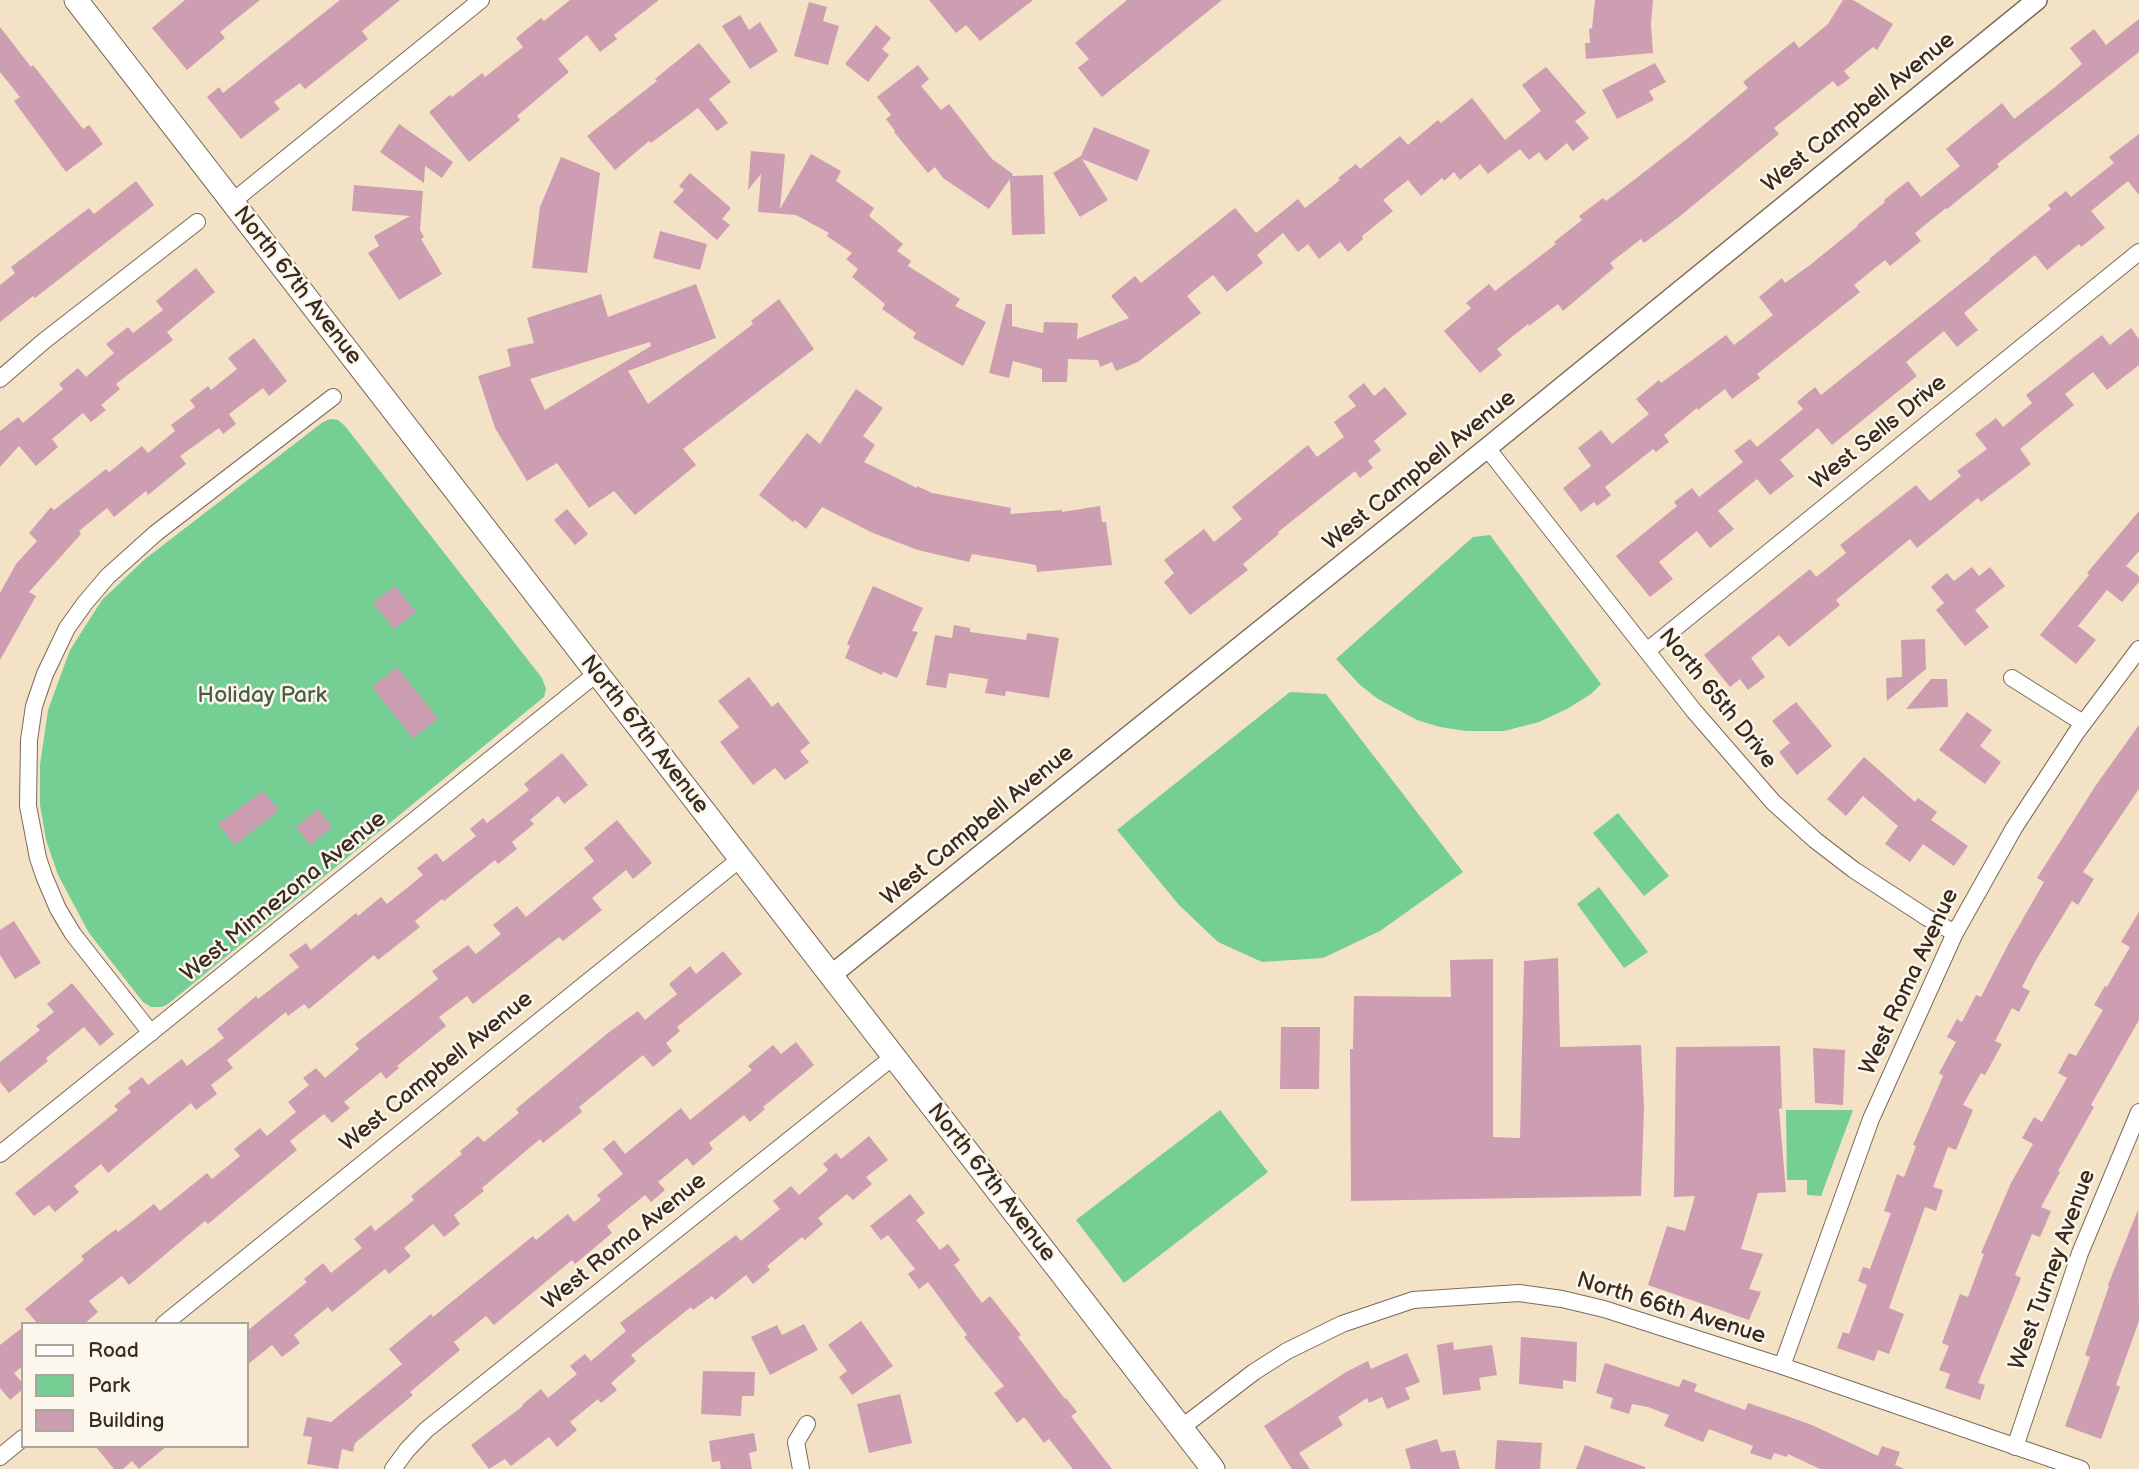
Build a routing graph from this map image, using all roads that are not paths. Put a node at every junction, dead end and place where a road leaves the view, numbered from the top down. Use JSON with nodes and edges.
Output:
{"nodes":[{"id":1,"x":76,"y":0,"type":"edge"},
{"id":2,"x":481,"y":0,"type":"edge"},
{"id":3,"x":2037,"y":0,"type":"edge"},
{"id":4,"x":232,"y":202,"type":"junction"},
{"id":5,"x":197,"y":222,"type":"dead end"},
{"id":6,"x":2139,"y":252,"type":"edge"},
{"id":7,"x":0,"y":379,"type":"edge"},
{"id":8,"x":333,"y":397,"type":"dead end"},
{"id":9,"x":1487,"y":448,"type":"junction"},
{"id":10,"x":2139,"y":649,"type":"edge"},
{"id":11,"x":1648,"y":650,"type":"junction"},
{"id":12,"x":596,"y":674,"type":"junction"},
{"id":13,"x":2012,"y":678,"type":"dead end"},
{"id":14,"x":2083,"y":723,"type":"junction"},
{"id":15,"x":740,"y":859,"type":"junction"},
{"id":16,"x":1955,"y":933,"type":"junction"},
{"id":17,"x":830,"y":976,"type":"junction"},
{"id":18,"x":151,"y":1033,"type":"junction"},
{"id":19,"x":893,"y":1057,"type":"junction"},
{"id":20,"x":2139,"y":1112,"type":"edge"},
{"id":21,"x":0,"y":1153,"type":"edge"},
{"id":22,"x":166,"y":1322,"type":"edge"},
{"id":23,"x":1782,"y":1366,"type":"junction"},
{"id":24,"x":807,"y":1424,"type":"dead end"},
{"id":25,"x":1181,"y":1428,"type":"junction"},
{"id":26,"x":21,"y":1440,"type":"edge"},
{"id":27,"x":2015,"y":1447,"type":"junction"},
{"id":28,"x":0,"y":1457,"type":"edge"},
{"id":29,"x":393,"y":1469,"type":"edge"},
{"id":30,"x":801,"y":1469,"type":"edge"},
{"id":31,"x":1213,"y":1469,"type":"edge"},
{"id":32,"x":2081,"y":1469,"type":"edge"}],
"edges":[{"from":1,"to":4,"type":"main road","name":"North 67th Avenue"},
{"from":2,"to":4,"type":"street"},
{"from":3,"to":9,"type":"street","name":"West Campbell Avenue"},
{"from":4,"to":12,"type":"main road","name":"North 67th Avenue"},
{"from":5,"to":7,"type":"street"},
{"from":6,"to":11,"type":"street","name":"West Sells Drive"},
{"from":8,"to":18,"type":"street"},
{"from":9,"to":11,"type":"street","name":"North 65th Drive"},
{"from":9,"to":17,"type":"street","name":"West Campbell Avenue"},
{"from":10,"to":14,"type":"street","name":"West Roma Avenue"},
{"from":11,"to":16,"type":"street","name":"North 65th Drive"},
{"from":12,"to":15,"type":"main road","name":"North 67th Avenue"},
{"from":12,"to":18,"type":"street","name":"West Minnezona Avenue"},
{"from":13,"to":14,"type":"street"},
{"from":14,"to":16,"type":"street","name":"West Roma Avenue"},
{"from":15,"to":17,"type":"main road","name":"North 67th Avenue"},
{"from":15,"to":22,"type":"street","name":"West Campbell Avenue"},
{"from":16,"to":23,"type":"street","name":"West Roma Avenue"},
{"from":17,"to":19,"type":"main road","name":"North 67th Avenue"},
{"from":18,"to":21,"type":"street","name":"West Minnezona Avenue"},
{"from":19,"to":25,"type":"main road","name":"North 67th Avenue"},
{"from":19,"to":29,"type":"street","name":"West Roma Avenue"},
{"from":20,"to":27,"type":"street","name":"West Turney Avenue"},
{"from":23,"to":25,"type":"street","name":"North 66th Avenue"},
{"from":23,"to":27,"type":"street","name":"North 66th Avenue"},
{"from":24,"to":30,"type":"street"},
{"from":25,"to":31,"type":"main road","name":"North 67th Avenue"},
{"from":26,"to":28,"type":"street"},
{"from":27,"to":32,"type":"street","name":"North 66th Avenue"}]}
